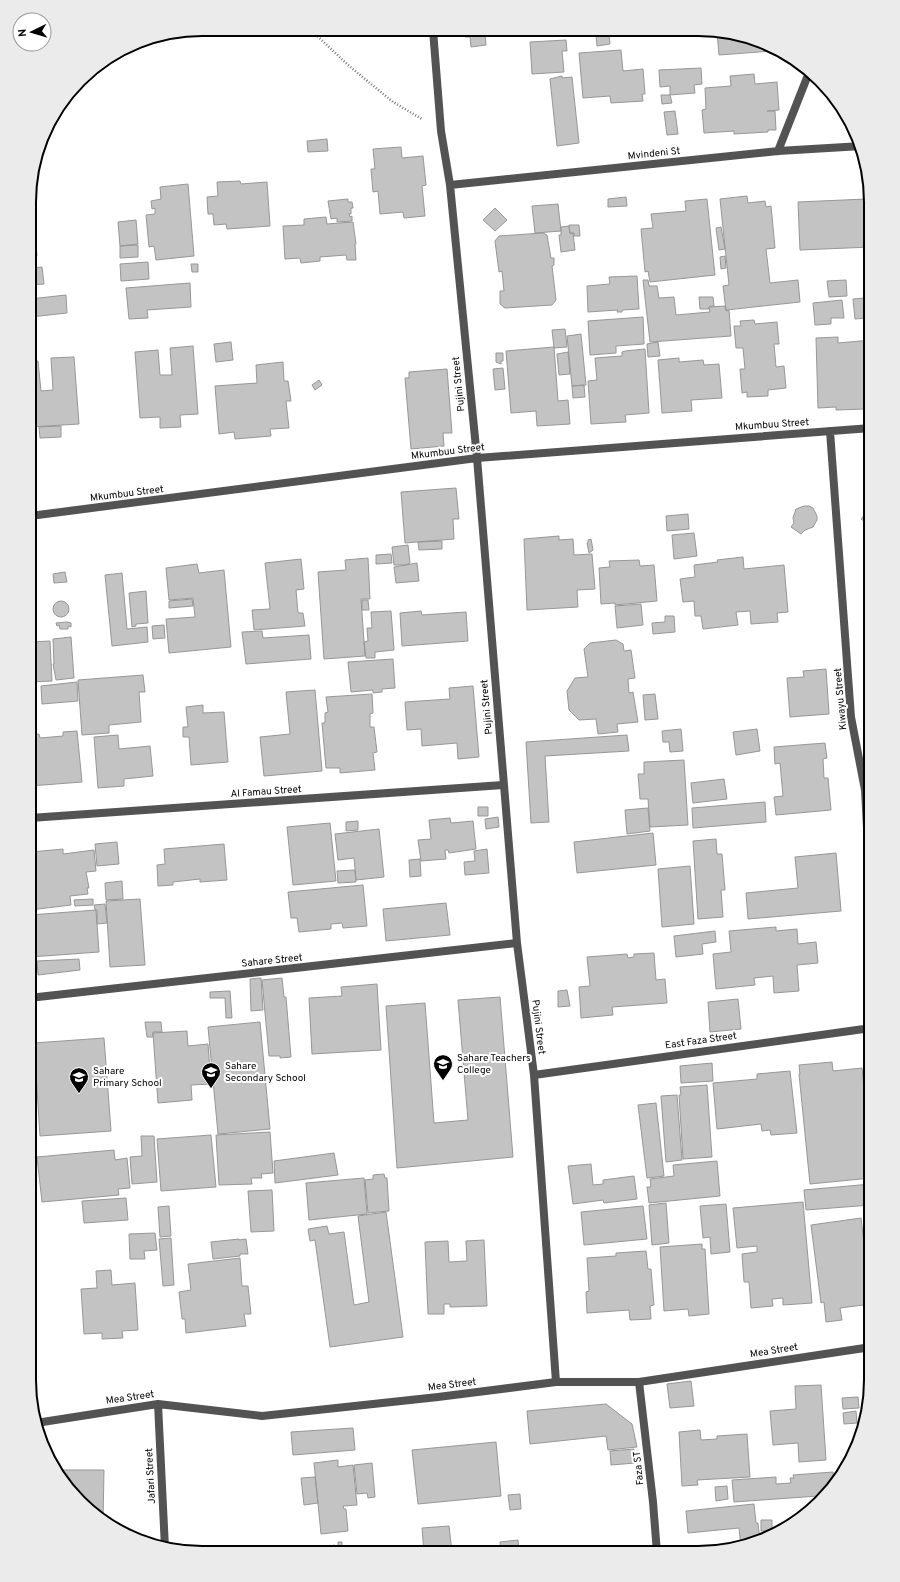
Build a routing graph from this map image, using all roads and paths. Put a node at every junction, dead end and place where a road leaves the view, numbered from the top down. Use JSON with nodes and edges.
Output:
{"nodes":[{"id":1,"x":317,"y":36,"type":"edge"},
{"id":2,"x":433,"y":36,"type":"edge"},
{"id":3,"x":807,"y":77,"type":"edge"},
{"id":4,"x":441,"y":131,"type":"junction"},
{"id":5,"x":854,"y":146,"type":"edge"},
{"id":6,"x":778,"y":151,"type":"junction"},
{"id":7,"x":450,"y":185,"type":"junction"},
{"id":8,"x":864,"y":429,"type":"edge"},
{"id":9,"x":830,"y":431,"type":"junction"},
{"id":10,"x":477,"y":458,"type":"junction"},
{"id":11,"x":36,"y":515,"type":"edge"},
{"id":12,"x":503,"y":785,"type":"junction"},
{"id":13,"x":864,"y":785,"type":"edge"},
{"id":14,"x":36,"y":818,"type":"edge"},
{"id":15,"x":517,"y":943,"type":"junction"},
{"id":16,"x":36,"y":997,"type":"edge"},
{"id":17,"x":864,"y":1029,"type":"edge"},
{"id":18,"x":534,"y":1075,"type":"junction"},
{"id":19,"x":864,"y":1347,"type":"edge"},
{"id":20,"x":556,"y":1382,"type":"junction"},
{"id":21,"x":639,"y":1382,"type":"junction"},
{"id":22,"x":158,"y":1404,"type":"junction"},
{"id":23,"x":42,"y":1422,"type":"edge"},
{"id":24,"x":165,"y":1542,"type":"edge"},
{"id":25,"x":656,"y":1546,"type":"edge"}],
"edges":[{"from":1,"to":4,"type":"path"},
{"from":2,"to":4,"type":"street","name":"Pujini Street"},
{"from":3,"to":6,"type":"street"},
{"from":4,"to":7,"type":"street","name":"Pujini Street"},
{"from":5,"to":6,"type":"street","name":"Mvindeni St"},
{"from":6,"to":7,"type":"street","name":"Mvindeni St"},
{"from":7,"to":10,"type":"street","name":"Pujini Street"},
{"from":8,"to":9,"type":"street","name":"Mkumbuu Street"},
{"from":9,"to":10,"type":"street","name":"Mkumbuu Street"},
{"from":9,"to":13,"type":"street","name":"Kiwayu Street"},
{"from":10,"to":11,"type":"street","name":"Mkumbuu Street"},
{"from":10,"to":12,"type":"street","name":"Pujini Street"},
{"from":12,"to":14,"type":"street","name":"Al Famau Street"},
{"from":12,"to":15,"type":"street","name":"Pujini Street"},
{"from":15,"to":16,"type":"street","name":"Sahare Street"},
{"from":15,"to":18,"type":"street","name":"Pujini Street"},
{"from":17,"to":18,"type":"street","name":"East Faza Street"},
{"from":18,"to":20,"type":"street","name":"Pujini Street"},
{"from":19,"to":21,"type":"street","name":"Mea Street"},
{"from":20,"to":21,"type":"street","name":"Mea Street"},
{"from":20,"to":22,"type":"street","name":"Mea Street"},
{"from":21,"to":25,"type":"street","name":"Faza ST"},
{"from":22,"to":23,"type":"street","name":"Mea Street"},
{"from":22,"to":24,"type":"street","name":"Jafari Street"}]}
